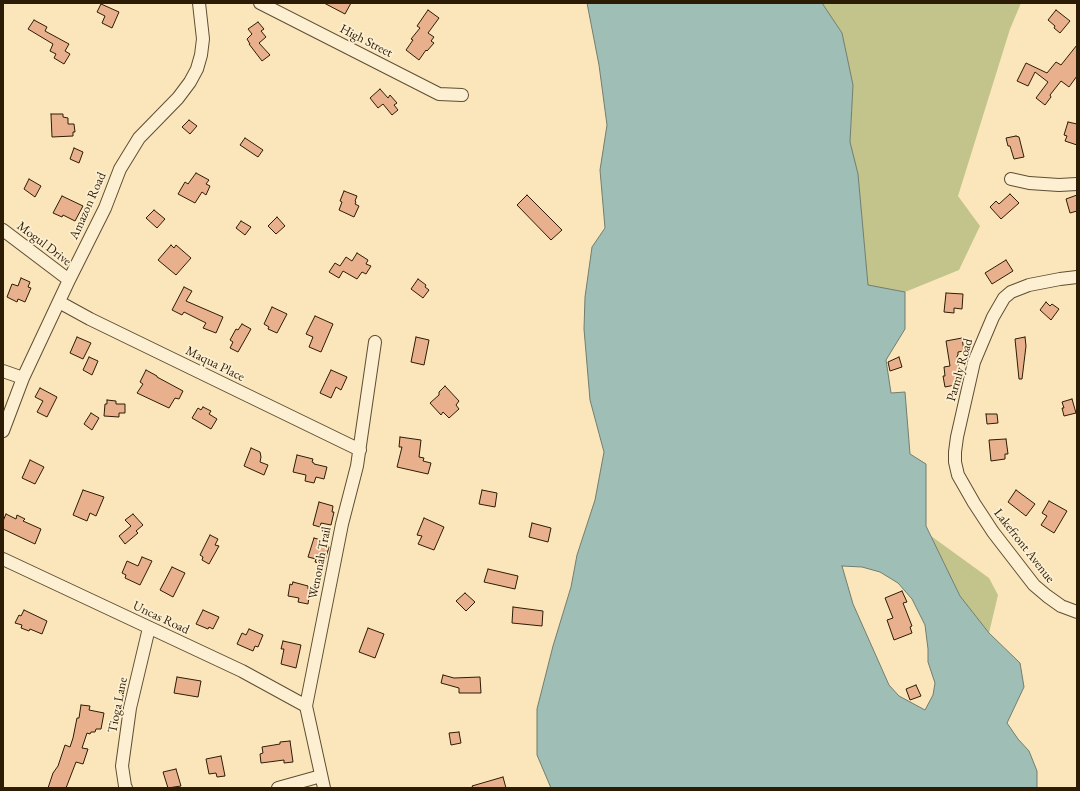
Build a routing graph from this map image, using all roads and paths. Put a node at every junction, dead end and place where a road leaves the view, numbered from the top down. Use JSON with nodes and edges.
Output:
{"nodes":[{"id":1,"x":199,"y":3,"type":"edge"},
{"id":2,"x":260,"y":3,"type":"edge"},
{"id":3,"x":462,"y":95,"type":"dead end"},
{"id":4,"x":1011,"y":179,"type":"dead end"},
{"id":5,"x":1077,"y":184,"type":"edge"},
{"id":6,"x":3,"y":230,"type":"edge"},
{"id":7,"x":1077,"y":277,"type":"edge"},
{"id":8,"x":69,"y":280,"type":"junction"},
{"id":9,"x":59,"y":302,"type":"junction"},
{"id":10,"x":375,"y":342,"type":"dead end"},
{"id":11,"x":3,"y":371,"type":"edge"},
{"id":12,"x":23,"y":378,"type":"junction"},
{"id":13,"x":3,"y":431,"type":"edge"},
{"id":14,"x":360,"y":450,"type":"junction"},
{"id":15,"x":974,"y":503,"type":"joint"},
{"id":16,"x":3,"y":559,"type":"edge"},
{"id":17,"x":1077,"y":612,"type":"edge"},
{"id":18,"x":149,"y":628,"type":"junction"},
{"id":19,"x":306,"y":706,"type":"junction"},
{"id":20,"x":323,"y":782,"type":"edge"},
{"id":21,"x":126,"y":788,"type":"edge"},
{"id":22,"x":278,"y":788,"type":"edge"}],
"edges":[{"from":1,"to":8,"type":"street","name":"Amazon Road"},
{"from":2,"to":3,"type":"street","name":"High Street"},
{"from":4,"to":5,"type":"street"},
{"from":6,"to":8,"type":"street","name":"Mogul Drive"},
{"from":7,"to":15,"type":"street","name":"Parmly Road"},
{"from":8,"to":9,"type":"street","name":"Amazon Road"},
{"from":9,"to":12,"type":"street","name":"Amazon Road"},
{"from":9,"to":14,"type":"street","name":"Maqua Place"},
{"from":10,"to":14,"type":"street","name":"Wenonah Trail"},
{"from":11,"to":12,"type":"street"},
{"from":12,"to":13,"type":"street","name":"Amazon Road"},
{"from":14,"to":19,"type":"street","name":"Wenonah Trail"},
{"from":15,"to":17,"type":"street","name":"Lakefront Avenue"},
{"from":16,"to":18,"type":"street","name":"Uncas Road"},
{"from":18,"to":19,"type":"street","name":"Uncas Road"},
{"from":18,"to":21,"type":"street","name":"Tioga Lane"},
{"from":19,"to":20,"type":"street","name":"Wenonah Trail"},
{"from":20,"to":22,"type":"street"}]}
